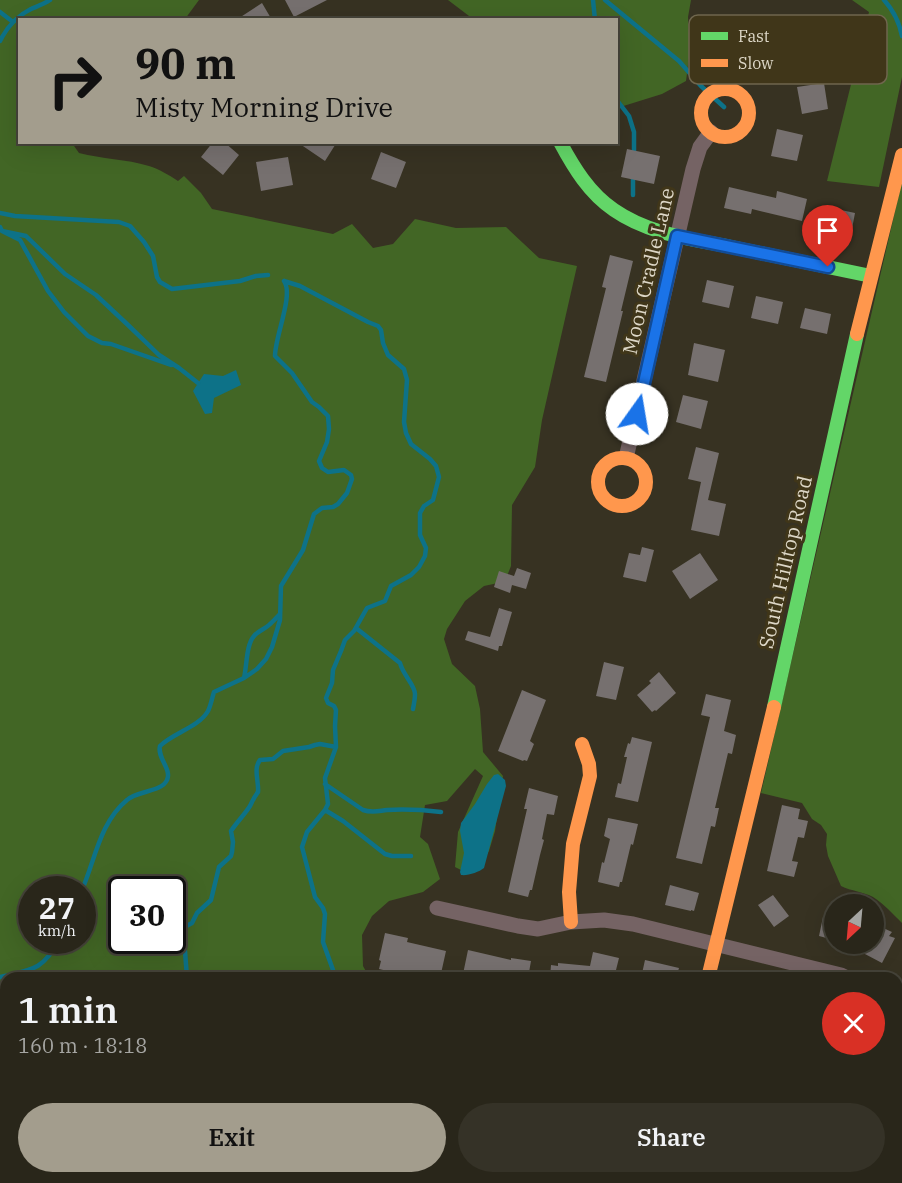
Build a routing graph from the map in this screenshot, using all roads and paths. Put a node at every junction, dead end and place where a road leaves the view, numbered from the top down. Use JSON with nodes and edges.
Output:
{"nodes":[{"id":1,"x":711,"y":132,"type":"dead end"},
{"id":2,"x":561,"y":144,"type":"edge"},
{"id":3,"x":902,"y":154,"type":"edge"},
{"id":4,"x":677,"y":236,"type":"junction"},
{"id":5,"x":871,"y":276,"type":"junction"},
{"id":6,"x":626,"y":458,"type":"dead end"},
{"id":7,"x":582,"y":744,"type":"dead end"},
{"id":8,"x":437,"y":908,"type":"dead end"},
{"id":9,"x":572,"y":922,"type":"junction"},
{"id":10,"x":716,"y":944,"type":"junction"},
{"id":11,"x":709,"y":972,"type":"edge"},
{"id":12,"x":829,"y":972,"type":"edge"}],
"edges":[{"from":1,"to":4,"type":"street","name":"Moon Cradle Lane"},
{"from":2,"to":4,"type":"street"},
{"from":3,"to":5,"type":"street","name":"South Hilltop Road"},
{"from":4,"to":5,"type":"street"},
{"from":4,"to":6,"type":"street","name":"Moon Cradle Lane"},
{"from":5,"to":10,"type":"street","name":"South Hilltop Road"},
{"from":7,"to":9,"type":"street"},
{"from":8,"to":9,"type":"street"},
{"from":9,"to":10,"type":"street"},
{"from":10,"to":11,"type":"street","name":"South Hilltop Road"},
{"from":10,"to":12,"type":"street"}]}
